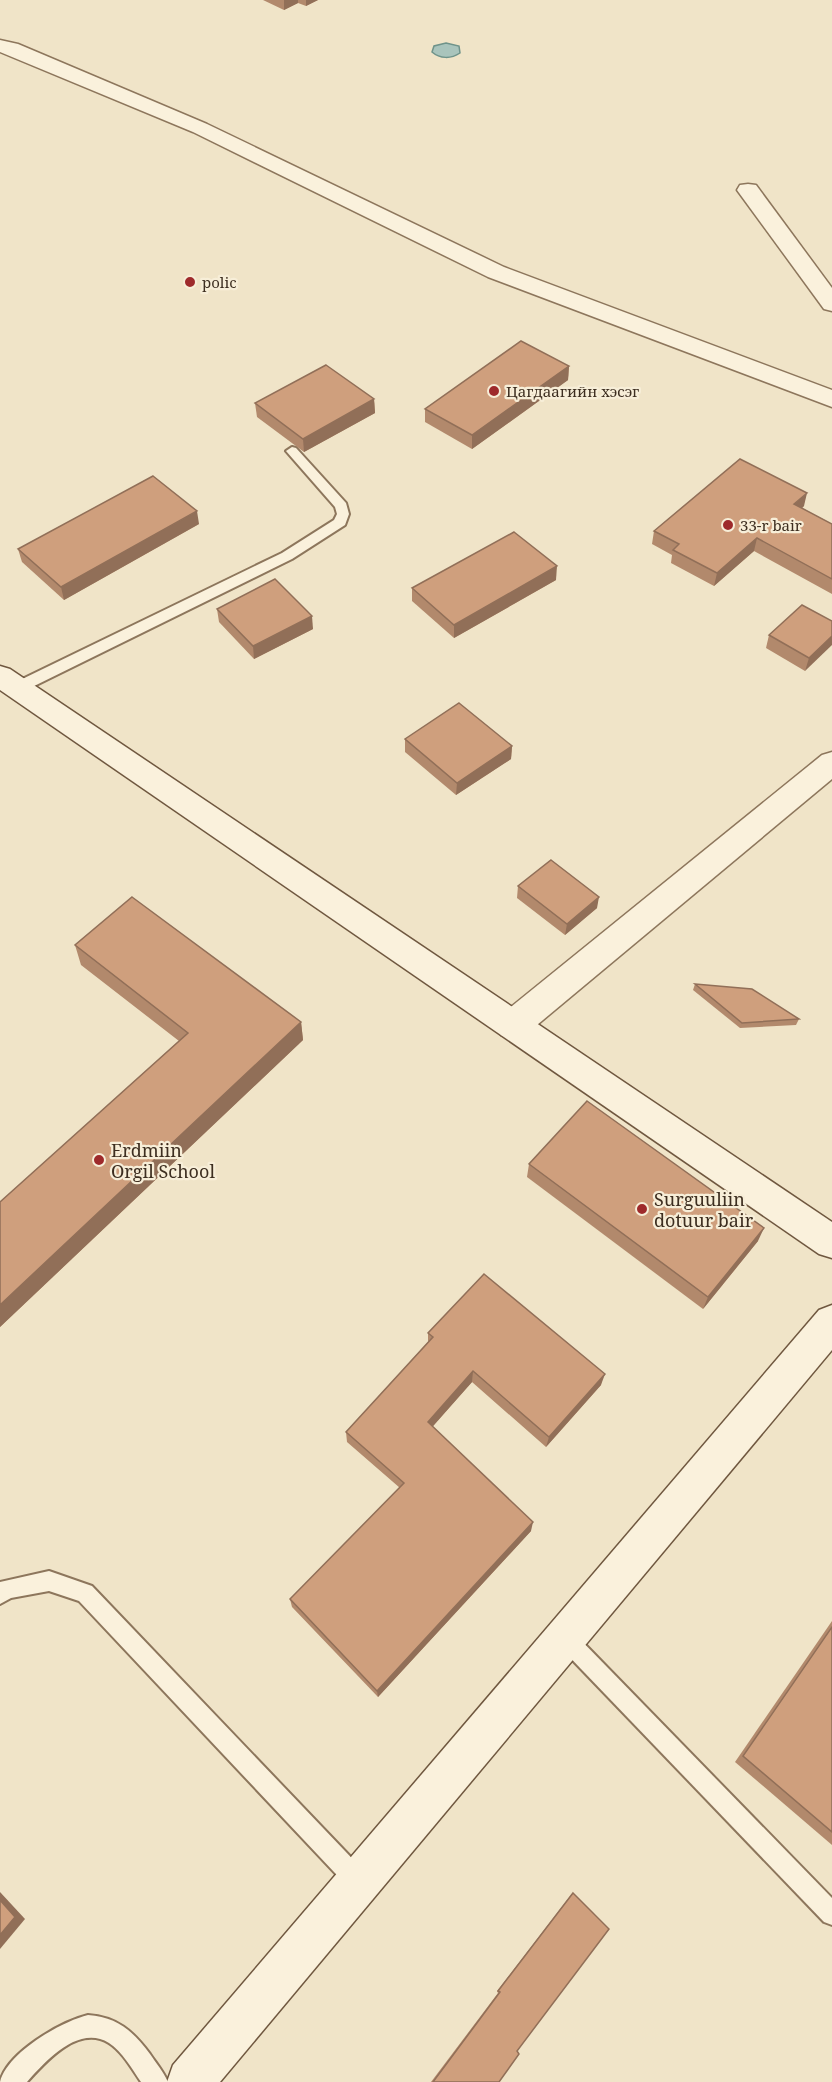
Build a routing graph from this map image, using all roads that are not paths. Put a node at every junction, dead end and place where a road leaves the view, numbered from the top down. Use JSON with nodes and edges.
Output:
{"nodes":[{"id":1,"x":4,"y":46,"type":"edge"},
{"id":2,"x":748,"y":190,"type":"dead end"},
{"id":3,"x":832,"y":304,"type":"edge"},
{"id":4,"x":832,"y":399,"type":"edge"},
{"id":5,"x":292,"y":451,"type":"edge"},
{"id":6,"x":8,"y":682,"type":"edge"},
{"id":7,"x":832,"y":764,"type":"edge"},
{"id":8,"x":513,"y":1025,"type":"junction"},
{"id":9,"x":832,"y":1242,"type":"edge"},
{"id":10,"x":832,"y":1322,"type":"edge"},
{"id":11,"x":0,"y":1594,"type":"edge"},
{"id":12,"x":565,"y":1638,"type":"junction"},
{"id":13,"x":359,"y":1881,"type":"junction"},
{"id":14,"x":832,"y":1914,"type":"edge"},
{"id":15,"x":11,"y":2082,"type":"edge"},
{"id":16,"x":156,"y":2082,"type":"edge"},
{"id":17,"x":190,"y":2082,"type":"edge"}],
"edges":[{"from":1,"to":4,"type":"street"},
{"from":2,"to":3,"type":"street"},
{"from":5,"to":6,"type":"lane"},
{"from":6,"to":8,"type":"street"},
{"from":7,"to":8,"type":"street"},
{"from":8,"to":9,"type":"street"},
{"from":10,"to":12,"type":"street"},
{"from":11,"to":13,"type":"lane"},
{"from":12,"to":13,"type":"street"},
{"from":12,"to":14,"type":"lane"},
{"from":13,"to":17,"type":"street"},
{"from":15,"to":16,"type":"lane"}]}
